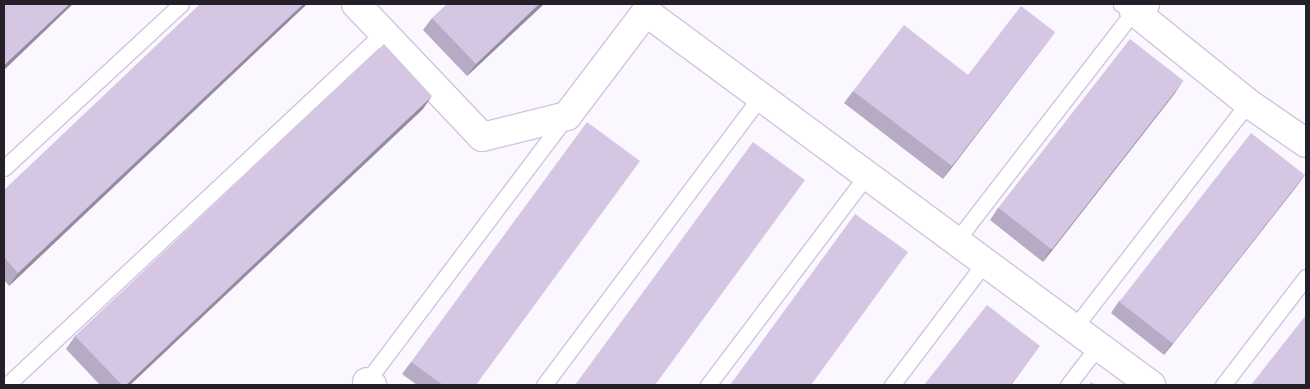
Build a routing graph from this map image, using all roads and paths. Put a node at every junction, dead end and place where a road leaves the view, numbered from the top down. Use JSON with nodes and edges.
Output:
{"nodes":[{"id":1,"x":181,"y":4,"type":"edge"},
{"id":2,"x":356,"y":4,"type":"edge"},
{"id":3,"x":1133,"y":6,"type":"edge"},
{"id":4,"x":649,"y":8,"type":"edge"},
{"id":5,"x":383,"y":33,"type":"junction"},
{"id":6,"x":761,"y":96,"type":"junction"},
{"id":7,"x":1248,"y":103,"type":"junction"},
{"id":8,"x":567,"y":116,"type":"junction"},
{"id":9,"x":1306,"y":143,"type":"edge"},
{"id":10,"x":4,"y":168,"type":"edge"},
{"id":11,"x":867,"y":175,"type":"junction"},
{"id":12,"x":956,"y":241,"type":"junction"},
{"id":13,"x":985,"y":262,"type":"junction"},
{"id":14,"x":1306,"y":277,"type":"edge"},
{"id":15,"x":1074,"y":328,"type":"junction"},
{"id":16,"x":1098,"y":346,"type":"junction"},
{"id":17,"x":367,"y":384,"type":"edge"},
{"id":18,"x":7,"y":385,"type":"edge"},
{"id":19,"x":544,"y":385,"type":"edge"},
{"id":20,"x":708,"y":385,"type":"edge"},
{"id":21,"x":892,"y":385,"type":"edge"},
{"id":22,"x":1068,"y":385,"type":"edge"},
{"id":23,"x":1151,"y":385,"type":"edge"},
{"id":24,"x":1223,"y":385,"type":"edge"}],
"edges":[{"from":1,"to":10,"type":"lane"},
{"from":2,"to":5,"type":"street"},
{"from":3,"to":7,"type":"street"},
{"from":3,"to":12,"type":"lane"},
{"from":4,"to":6,"type":"street"},
{"from":4,"to":8,"type":"street"},
{"from":5,"to":8,"type":"street"},
{"from":5,"to":18,"type":"lane"},
{"from":6,"to":11,"type":"street"},
{"from":6,"to":19,"type":"lane"},
{"from":7,"to":9,"type":"street"},
{"from":7,"to":15,"type":"lane"},
{"from":8,"to":17,"type":"lane"},
{"from":11,"to":12,"type":"street"},
{"from":11,"to":20,"type":"lane"},
{"from":12,"to":13,"type":"street"},
{"from":13,"to":15,"type":"street"},
{"from":13,"to":21,"type":"lane"},
{"from":14,"to":24,"type":"lane"},
{"from":15,"to":16,"type":"street"},
{"from":16,"to":22,"type":"lane"},
{"from":16,"to":23,"type":"street"}]}
